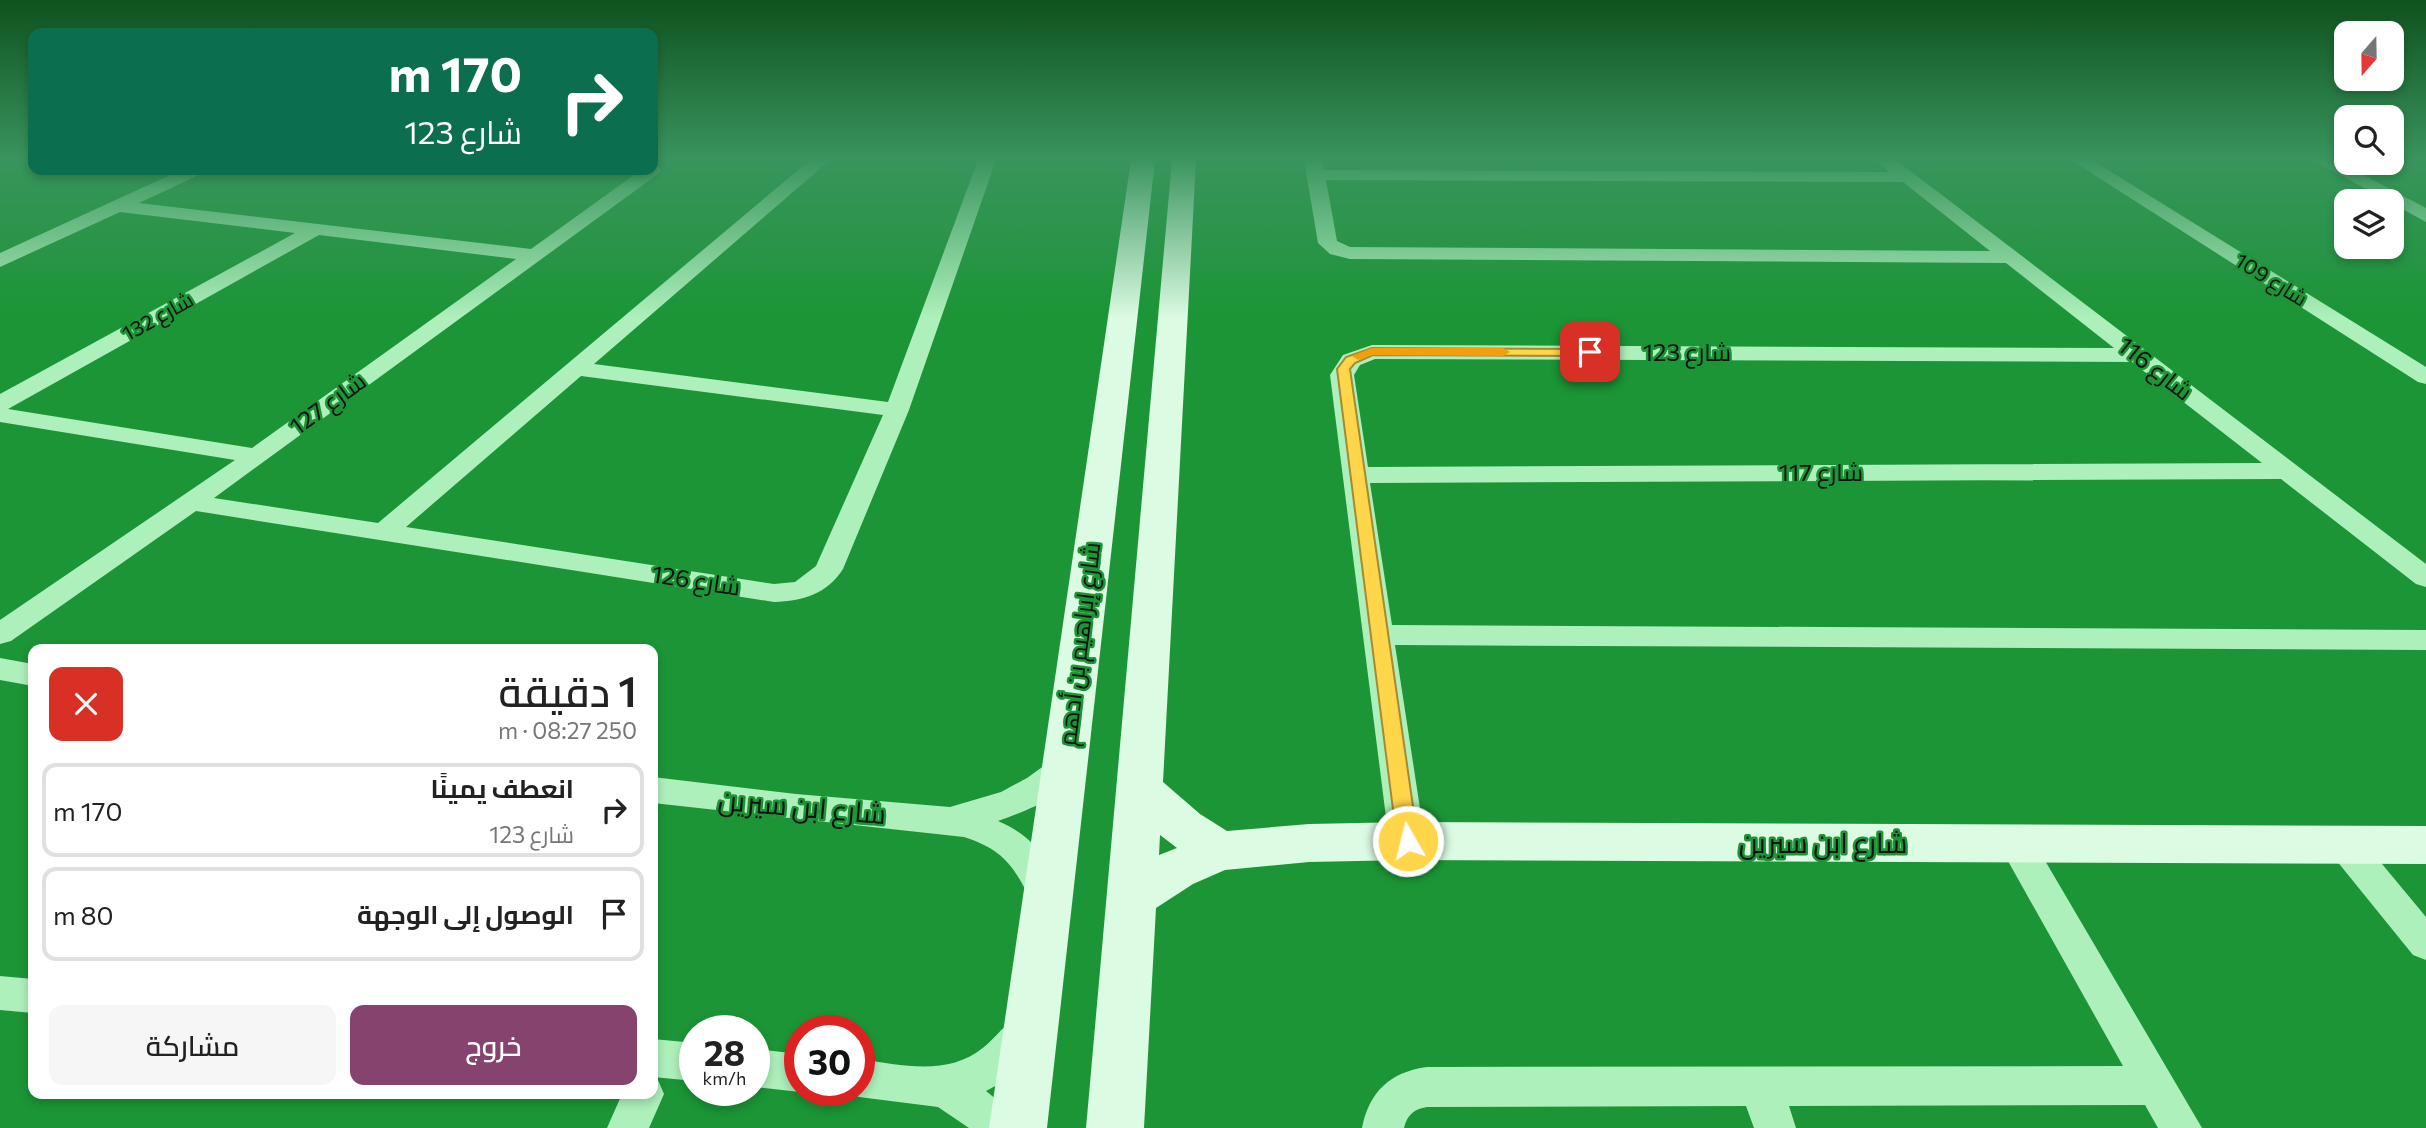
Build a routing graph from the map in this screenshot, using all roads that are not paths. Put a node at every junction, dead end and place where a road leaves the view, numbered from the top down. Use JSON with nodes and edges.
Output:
{"nodes":[{"id":1,"x":103,"y":213,"type":"edge"},
{"id":2,"x":174,"y":213,"type":"edge"},
{"id":3,"x":591,"y":213,"type":"edge"},
{"id":4,"x":759,"y":213,"type":"edge"},
{"id":5,"x":968,"y":213,"type":"edge"},
{"id":6,"x":1136,"y":213,"type":"edge"},
{"id":7,"x":1180,"y":213,"type":"edge"},
{"id":8,"x":1323,"y":213,"type":"edge"},
{"id":9,"x":1952,"y":213,"type":"edge"},
{"id":10,"x":2165,"y":213,"type":"edge"},
{"id":11,"x":316,"y":229,"type":"junction"},
{"id":12,"x":534,"y":254,"type":"junction"},
{"id":13,"x":2010,"y":257,"type":"junction"},
{"id":14,"x":0,"y":261,"type":"edge"},
{"id":15,"x":1174,"y":310,"type":"junction"},
{"id":16,"x":1122,"y":311,"type":"junction"},
{"id":17,"x":2136,"y":355,"type":"junction"},
{"id":18,"x":576,"y":369,"type":"junction"},
{"id":19,"x":2426,"y":377,"type":"edge"},
{"id":20,"x":0,"y":404,"type":"edge"},
{"id":21,"x":897,"y":410,"type":"junction"},
{"id":22,"x":0,"y":415,"type":"edge"},
{"id":23,"x":257,"y":456,"type":"junction"},
{"id":24,"x":2287,"y":471,"type":"junction"},
{"id":25,"x":1356,"y":475,"type":"junction"},
{"id":26,"x":191,"y":502,"type":"junction"},
{"id":27,"x":384,"y":532,"type":"junction"},
{"id":28,"x":2426,"y":578,"type":"edge"},
{"id":29,"x":0,"y":634,"type":"edge"},
{"id":30,"x":1379,"y":635,"type":"junction"},
{"id":31,"x":2426,"y":640,"type":"edge"},
{"id":32,"x":0,"y":669,"type":"edge"},
{"id":33,"x":28,"y":675,"type":"edge"},
{"id":34,"x":1064,"y":769,"type":"junction"},
{"id":35,"x":1139,"y":788,"type":"junction"},
{"id":36,"x":658,"y":791,"type":"edge"},
{"id":37,"x":952,"y":820,"type":"junction"},
{"id":38,"x":1408,"y":841,"type":"junction"},
{"id":39,"x":2017,"y":845,"type":"junction"},
{"id":40,"x":2345,"y":845,"type":"junction"},
{"id":41,"x":2426,"y":845,"type":"edge"},
{"id":42,"x":1220,"y":851,"type":"junction"},
{"id":43,"x":1046,"y":896,"type":"junction"},
{"id":44,"x":1132,"y":898,"type":"junction"},
{"id":45,"x":2426,"y":944,"type":"edge"},
{"id":46,"x":0,"y":993,"type":"edge"},
{"id":47,"x":28,"y":996,"type":"edge"},
{"id":48,"x":1031,"y":1021,"type":"junction"},
{"id":49,"x":875,"y":1080,"type":"edge"},
{"id":50,"x":2156,"y":1085,"type":"junction"},
{"id":51,"x":1761,"y":1086,"type":"junction"},
{"id":52,"x":944,"y":1087,"type":"junction"},
{"id":53,"x":644,"y":1099,"type":"edge"},
{"id":54,"x":628,"y":1128,"type":"edge"},
{"id":55,"x":998,"y":1128,"type":"edge"},
{"id":56,"x":1018,"y":1128,"type":"edge"},
{"id":57,"x":1115,"y":1128,"type":"edge"},
{"id":58,"x":1384,"y":1128,"type":"edge"},
{"id":59,"x":1775,"y":1128,"type":"edge"},
{"id":60,"x":2181,"y":1128,"type":"edge"}],
"edges":[{"from":1,"to":14,"type":"street"},
{"from":2,"to":11,"type":"street"},
{"from":3,"to":12,"type":"street","name":"شارع 127"},
{"from":4,"to":18,"type":"street"},
{"from":5,"to":21,"type":"street","name":"شارع 126"},
{"from":6,"to":16,"type":"street","name":"شارع إبراهيم بن أدهم"},
{"from":7,"to":15,"type":"street"},
{"from":8,"to":13,"type":"street"},
{"from":9,"to":13,"type":"street","name":"شارع 116"},
{"from":10,"to":19,"type":"street","name":"شارع 109"},
{"from":11,"to":12,"type":"street"},
{"from":11,"to":20,"type":"street","name":"شارع 132"},
{"from":12,"to":23,"type":"street","name":"شارع 127"},
{"from":13,"to":17,"type":"street","name":"شارع 116"},
{"from":15,"to":16,"type":"street"},
{"from":15,"to":35,"type":"street"},
{"from":16,"to":34,"type":"street","name":"شارع إبراهيم بن أدهم"},
{"from":17,"to":24,"type":"street","name":"شارع 116"},
{"from":17,"to":25,"type":"street","name":"شارع 123"},
{"from":18,"to":21,"type":"street"},
{"from":18,"to":27,"type":"street"},
{"from":21,"to":27,"type":"street","name":"شارع 126"},
{"from":22,"to":23,"type":"street"},
{"from":23,"to":26,"type":"street","name":"شارع 127"},
{"from":24,"to":25,"type":"street","name":"شارع 117"},
{"from":24,"to":28,"type":"street","name":"شارع 116"},
{"from":25,"to":30,"type":"street","name":"شارع 123"},
{"from":26,"to":27,"type":"street","name":"شارع 126"},
{"from":26,"to":29,"type":"street","name":"شارع 127"},
{"from":30,"to":31,"type":"street"},
{"from":30,"to":38,"type":"street","name":"شارع 123"},
{"from":32,"to":33,"type":"street"},
{"from":34,"to":37,"type":"street","name":"شارع ابن سيرين"},
{"from":34,"to":43,"type":"street","name":"شارع إبراهيم بن أدهم"},
{"from":35,"to":42,"type":"street"},
{"from":35,"to":44,"type":"street"},
{"from":36,"to":37,"type":"street","name":"شارع ابن سيرين"},
{"from":37,"to":43,"type":"street","name":"شارع ابن سيرين"},
{"from":38,"to":39,"type":"street","name":"شارع ابن سيرين"},
{"from":38,"to":42,"type":"street","name":"شارع ابن سيرين"},
{"from":39,"to":40,"type":"street","name":"شارع ابن سيرين"},
{"from":39,"to":50,"type":"street"},
{"from":40,"to":41,"type":"street","name":"شارع ابن سيرين"},
{"from":40,"to":45,"type":"street"},
{"from":42,"to":44,"type":"street","name":"شارع ابن سيرين"},
{"from":43,"to":48,"type":"street","name":"شارع إبراهيم بن أدهم"},
{"from":44,"to":57,"type":"street"},
{"from":46,"to":47,"type":"street"},
{"from":48,"to":52,"type":"street"},
{"from":48,"to":56,"type":"street","name":"شارع إبراهيم بن أدهم"},
{"from":49,"to":52,"type":"street"},
{"from":50,"to":51,"type":"street"},
{"from":50,"to":60,"type":"street"},
{"from":51,"to":58,"type":"street"},
{"from":51,"to":59,"type":"street"},
{"from":52,"to":55,"type":"street"},
{"from":53,"to":54,"type":"street"}]}
